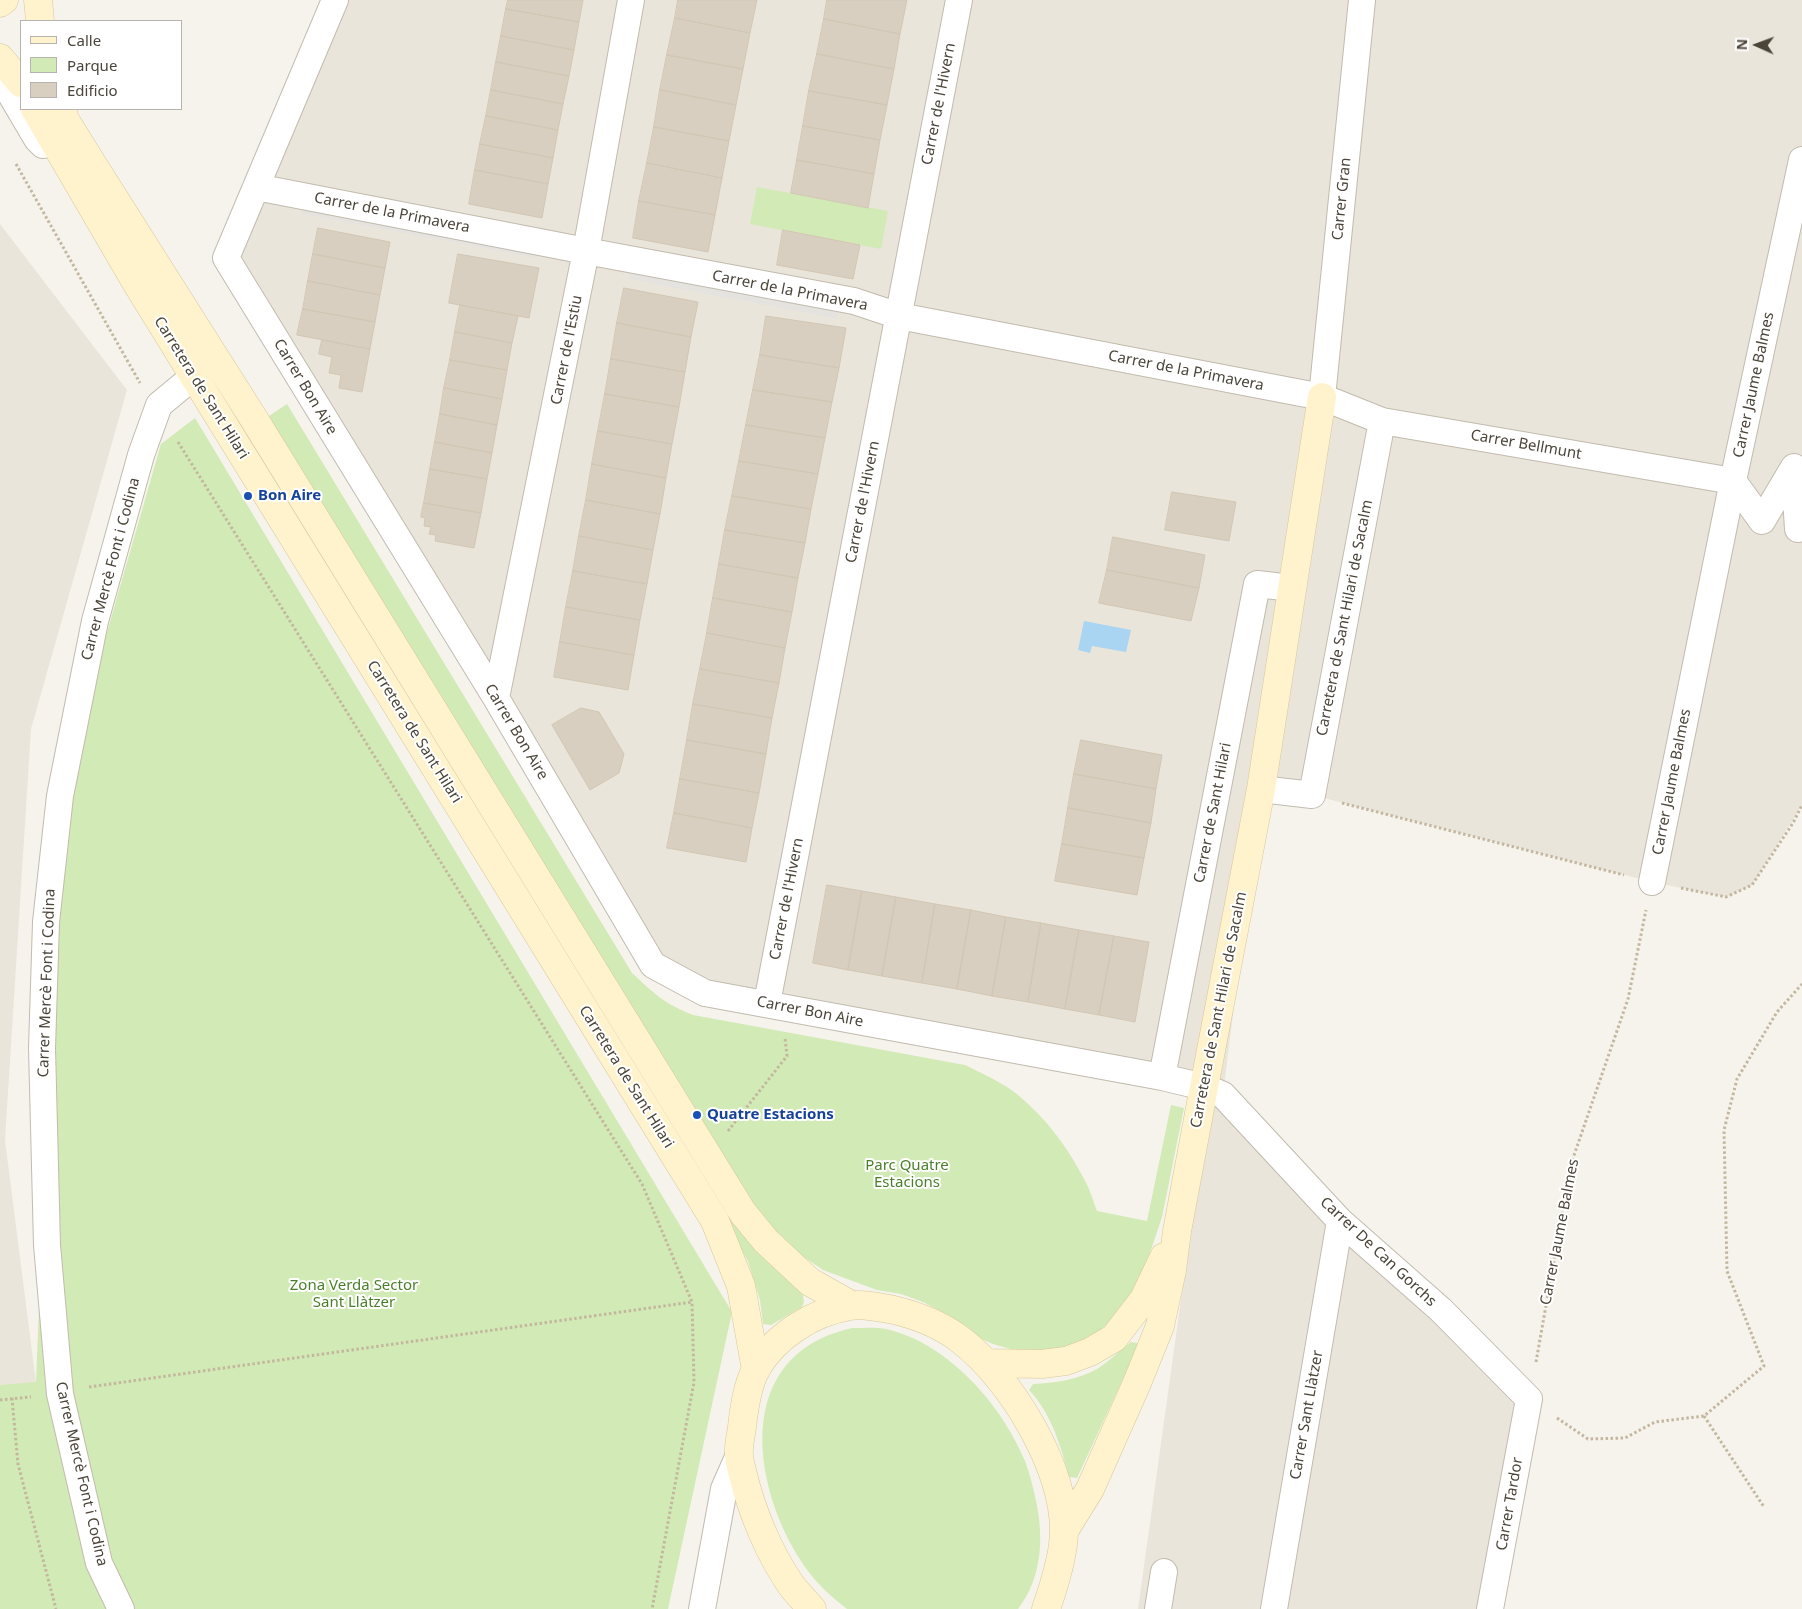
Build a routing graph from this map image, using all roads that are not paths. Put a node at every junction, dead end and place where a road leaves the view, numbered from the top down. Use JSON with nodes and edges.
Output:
{"nodes":[{"id":1,"x":4,"y":0,"type":"edge"},
{"id":2,"x":38,"y":0,"type":"edge"},
{"id":3,"x":335,"y":0,"type":"edge"},
{"id":4,"x":631,"y":0,"type":"edge"},
{"id":5,"x":959,"y":0,"type":"edge"},
{"id":6,"x":1362,"y":0,"type":"edge"},
{"id":7,"x":0,"y":4,"type":"edge"},
{"id":8,"x":40,"y":20,"type":"edge"},
{"id":9,"x":0,"y":58,"type":"edge"},
{"id":10,"x":0,"y":76,"type":"edge"},
{"id":11,"x":20,"y":83,"type":"edge"},
{"id":12,"x":36,"y":110,"type":"edge"},
{"id":13,"x":62,"y":110,"type":"edge"},
{"id":14,"x":1802,"y":160,"type":"edge"},
{"id":15,"x":66,"y":164,"type":"junction"},
{"id":16,"x":256,"y":187,"type":"junction"},
{"id":17,"x":586,"y":251,"type":"junction"},
{"id":18,"x":899,"y":316,"type":"junction"},
{"id":19,"x":194,"y":376,"type":"junction"},
{"id":20,"x":1322,"y":397,"type":"junction"},
{"id":21,"x":1382,"y":421,"type":"junction"},
{"id":22,"x":1733,"y":481,"type":"junction"},
{"id":23,"x":1802,"y":520,"type":"edge"},
{"id":24,"x":1292,"y":588,"type":"junction"},
{"id":25,"x":496,"y":698,"type":"junction"},
{"id":26,"x":1261,"y":789,"type":"junction"},
{"id":27,"x":1652,"y":882,"type":"road end"},
{"id":28,"x":767,"y":1003,"type":"junction"},
{"id":29,"x":1162,"y":1077,"type":"junction"},
{"id":30,"x":1204,"y":1087,"type":"junction"},
{"id":31,"x":1340,"y":1221,"type":"junction"},
{"id":32,"x":1177,"y":1231,"type":"junction"},
{"id":33,"x":851,"y":1305,"type":"junction"},
{"id":34,"x":986,"y":1363,"type":"junction"},
{"id":35,"x":756,"y":1370,"type":"junction"},
{"id":36,"x":1529,"y":1399,"type":"joint"},
{"id":37,"x":739,"y":1455,"type":"junction"},
{"id":38,"x":1064,"y":1531,"type":"junction"},
{"id":39,"x":1164,"y":1572,"type":"dead end"},
{"id":40,"x":121,"y":1609,"type":"edge"},
{"id":41,"x":702,"y":1609,"type":"edge"},
{"id":42,"x":812,"y":1609,"type":"edge"},
{"id":43,"x":1046,"y":1609,"type":"edge"},
{"id":44,"x":1158,"y":1609,"type":"edge"},
{"id":45,"x":1274,"y":1609,"type":"edge"},
{"id":46,"x":1490,"y":1609,"type":"edge"}],
"edges":[{"from":1,"to":7,"type":"street"},
{"from":2,"to":8,"type":"street"},
{"from":3,"to":16,"type":"street","name":"Carrer Bon Aire"},
{"from":4,"to":17,"type":"street","name":"Carrer de l'Estiu"},
{"from":5,"to":18,"type":"street","name":"Carrer de l'Hivern"},
{"from":6,"to":20,"type":"street","name":"Carrer Gran"},
{"from":9,"to":11,"type":"street"},
{"from":10,"to":15,"type":"street"},
{"from":12,"to":15,"type":"street","name":"Carretera de Sant Hilari"},
{"from":13,"to":33,"type":"street","name":"Carretera de Sant Hilari"},
{"from":14,"to":22,"type":"street","name":"Carrer Jaume Balmes"},
{"from":15,"to":19,"type":"street","name":"Carretera de Sant Hilari"},
{"from":16,"to":17,"type":"street","name":"Carrer de la Primavera"},
{"from":16,"to":25,"type":"street","name":"Carrer Bon Aire"},
{"from":17,"to":18,"type":"street","name":"Carrer de la Primavera"},
{"from":17,"to":25,"type":"street","name":"Carrer de l'Estiu"},
{"from":18,"to":20,"type":"street","name":"Carrer de la Primavera"},
{"from":18,"to":28,"type":"street","name":"Carrer de l'Hivern"},
{"from":19,"to":35,"type":"street","name":"Carretera de Sant Hilari"},
{"from":19,"to":40,"type":"street","name":"Carrer Mercè Font i Codina"},
{"from":20,"to":21,"type":"street","name":"Carrer Bellmunt"},
{"from":20,"to":24,"type":"street","name":"Carretera de Sant Hilari de Sacalm"},
{"from":21,"to":22,"type":"street","name":"Carrer Bellmunt"},
{"from":21,"to":26,"type":"street","name":"Carretera de Sant Hilari de Sacalm"},
{"from":22,"to":23,"type":"street"},
{"from":22,"to":27,"type":"street","name":"Carrer Jaume Balmes"},
{"from":24,"to":26,"type":"street","name":"Carretera de Sant Hilari de Sacalm"},
{"from":24,"to":29,"type":"street","name":"Carrer de Sant Hilari"},
{"from":25,"to":28,"type":"street","name":"Carrer Bon Aire"},
{"from":26,"to":30,"type":"street","name":"Carretera de Sant Hilari de Sacalm"},
{"from":28,"to":29,"type":"street","name":"Carrer Bon Aire"},
{"from":29,"to":30,"type":"street","name":"Carrer Bon Aire"},
{"from":30,"to":31,"type":"street","name":"Carrer De Can Gorchs"},
{"from":30,"to":32,"type":"street","name":"Carretera de Sant Hilari de Sacalm"},
{"from":31,"to":36,"type":"street","name":"Carrer De Can Gorchs"},
{"from":31,"to":45,"type":"street","name":"Carrer Sant Llàtzer"},
{"from":32,"to":34,"type":"street","name":"Carretera de Sant Hilari de Sacalm"},
{"from":32,"to":38,"type":"street","name":"Carretera de Sant Hilari de Sacalm"},
{"from":33,"to":34,"type":"street"},
{"from":33,"to":35,"type":"street"},
{"from":34,"to":38,"type":"street"},
{"from":35,"to":37,"type":"street"},
{"from":36,"to":46,"type":"street","name":"Carrer Tardor"},
{"from":37,"to":41,"type":"street"},
{"from":37,"to":42,"type":"street"},
{"from":38,"to":43,"type":"street"},
{"from":39,"to":44,"type":"street"}]}
